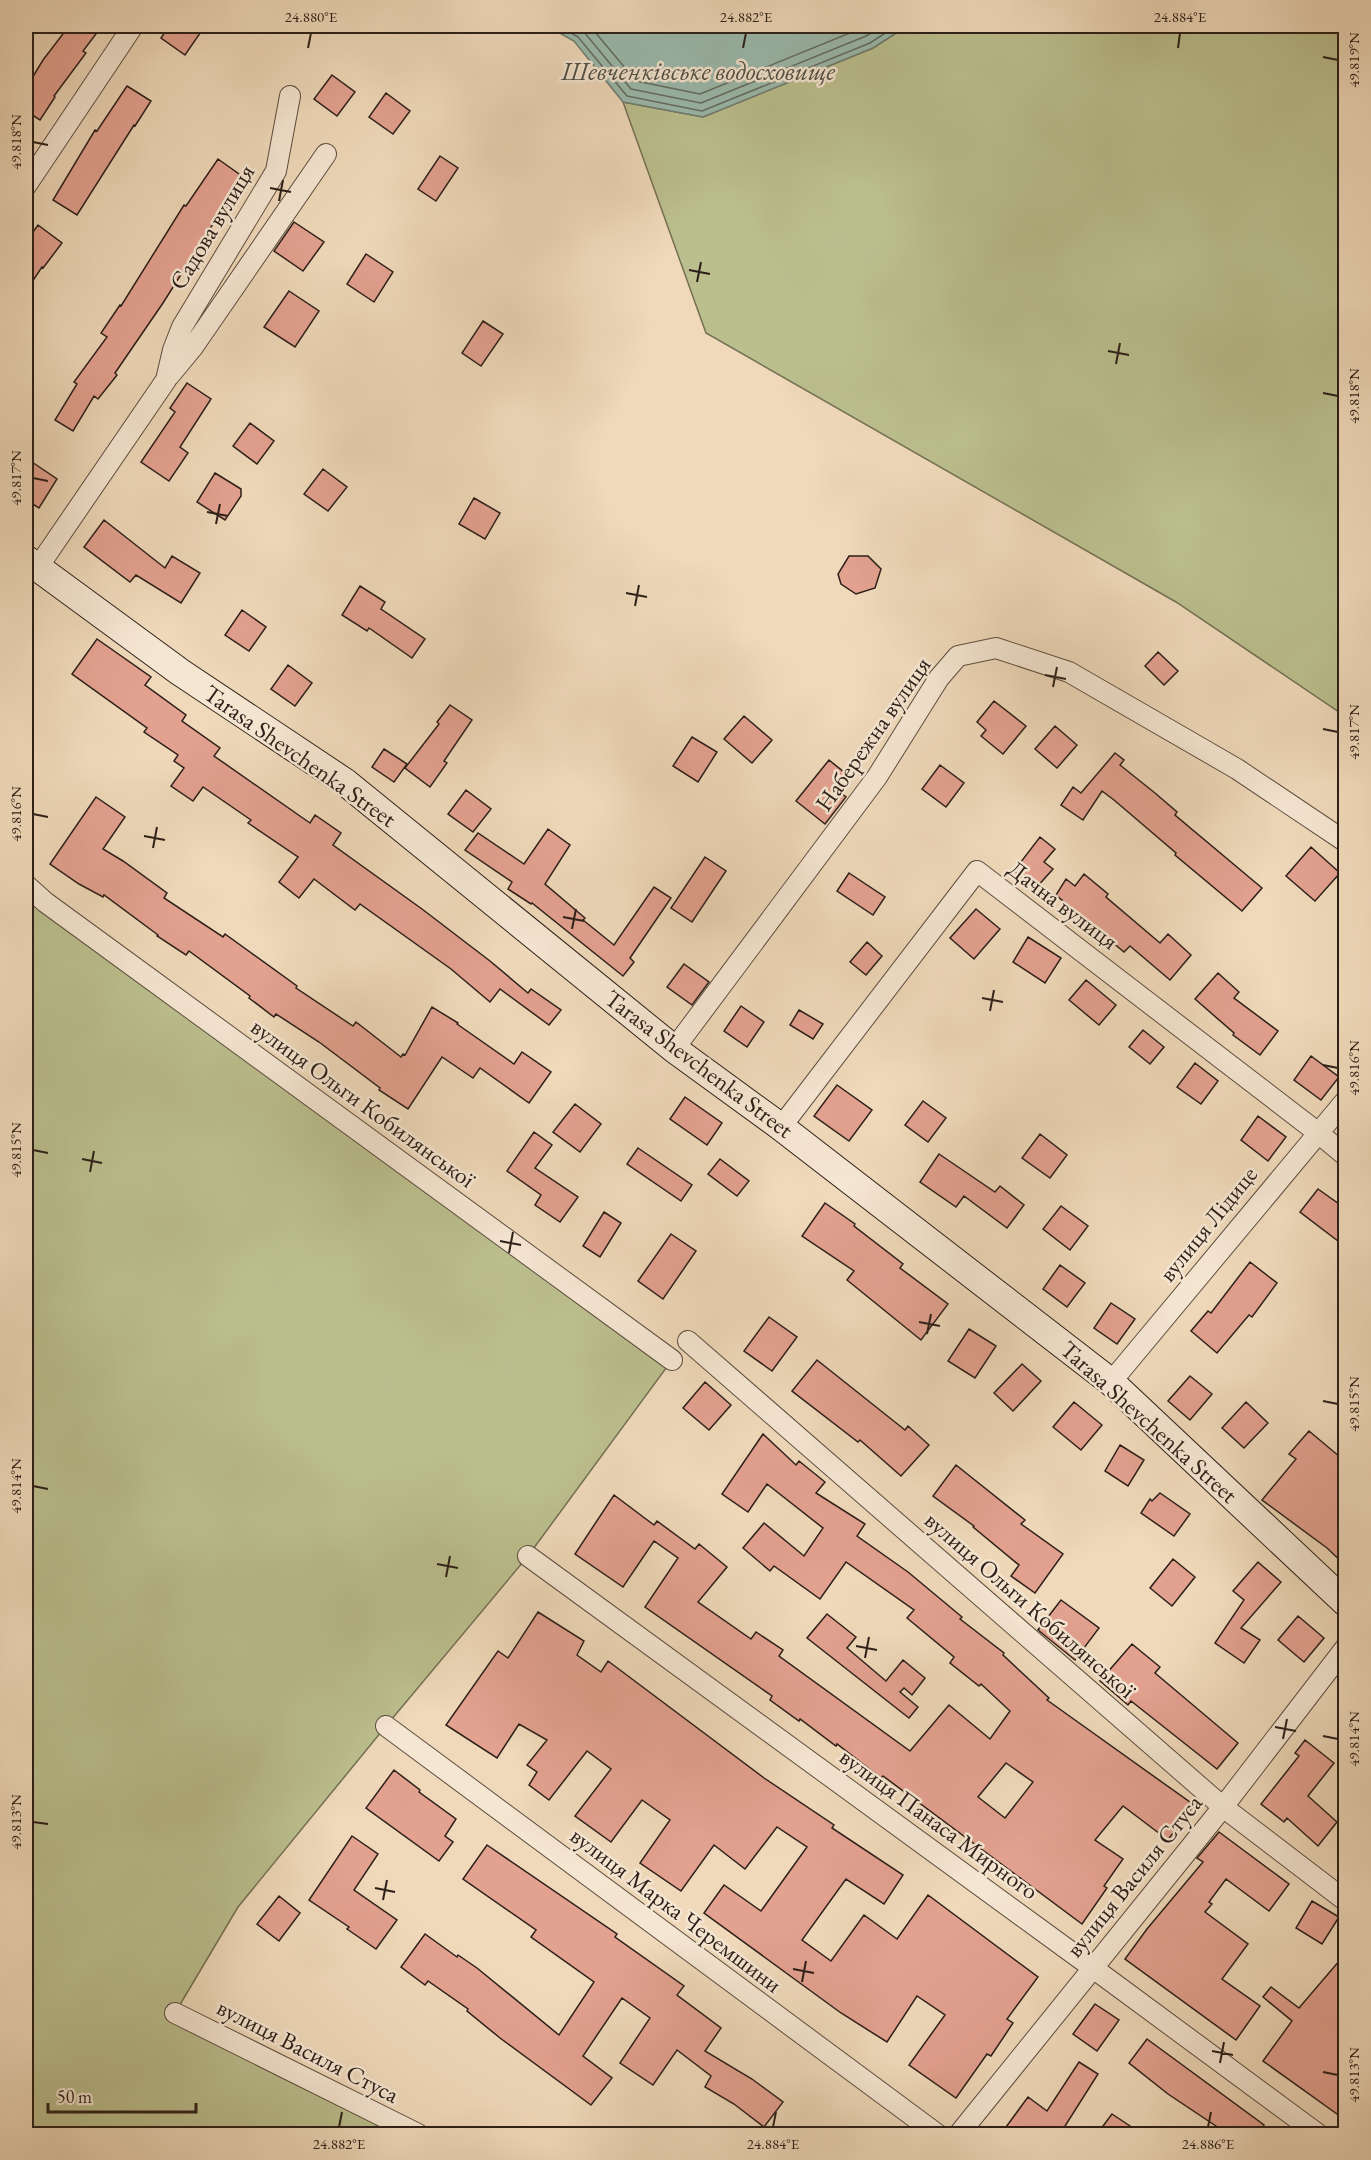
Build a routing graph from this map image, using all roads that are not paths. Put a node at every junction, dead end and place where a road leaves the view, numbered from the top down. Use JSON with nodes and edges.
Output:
{"nodes":[{"id":1,"x":133,"y":26,"type":"edge"},
{"id":2,"x":290,"y":96,"type":"dead end"},
{"id":3,"x":326,"y":154,"type":"dead end"},
{"id":4,"x":26,"y":186,"type":"edge"},
{"id":5,"x":166,"y":380,"type":"junction"},
{"id":6,"x":32,"y":563,"type":"edge"},
{"id":7,"x":1346,"y":842,"type":"edge"},
{"id":8,"x":26,"y":885,"type":"edge"},
{"id":9,"x":674,"y":1049,"type":"junction"},
{"id":10,"x":1346,"y":1100,"type":"edge"},
{"id":11,"x":780,"y":1127,"type":"junction"},
{"id":12,"x":1317,"y":1132,"type":"junction"},
{"id":13,"x":1346,"y":1156,"type":"edge"},
{"id":14,"x":688,"y":1341,"type":"dead end"},
{"id":15,"x":672,"y":1360,"type":"dead end"},
{"id":16,"x":1111,"y":1382,"type":"junction"},
{"id":17,"x":528,"y":1556,"type":"dead end"},
{"id":18,"x":1346,"y":1603,"type":"edge"},
{"id":19,"x":1346,"y":1647,"type":"edge"},
{"id":20,"x":386,"y":1726,"type":"dead end"},
{"id":21,"x":1223,"y":1807,"type":"junction"},
{"id":22,"x":1346,"y":1901,"type":"edge"},
{"id":23,"x":1093,"y":1968,"type":"junction"},
{"id":24,"x":175,"y":2013,"type":"dead end"},
{"id":25,"x":418,"y":2134,"type":"edge"},
{"id":26,"x":937,"y":2134,"type":"edge"},
{"id":27,"x":959,"y":2134,"type":"edge"},
{"id":28,"x":1318,"y":2134,"type":"edge"}],
"edges":[{"from":1,"to":4,"type":"street"},
{"from":2,"to":5,"type":"street","name":"Садова вулиця"},
{"from":3,"to":5,"type":"street","name":"Садова вулиця"},
{"from":5,"to":6,"type":"street","name":"Садова вулиця"},
{"from":6,"to":9,"type":"main road","name":"Tarasa Shevchenka Street"},
{"from":7,"to":9,"type":"street","name":"Набережна вулиця"},
{"from":8,"to":15,"type":"street","name":"вулиця Ольги Кобилянської"},
{"from":9,"to":11,"type":"main road","name":"Tarasa Shevchenka Street"},
{"from":10,"to":12,"type":"street","name":"вулиця Лідице"},
{"from":11,"to":12,"type":"street","name":"Дачна вулиця"},
{"from":11,"to":16,"type":"main road","name":"Tarasa Shevchenka Street"},
{"from":12,"to":13,"type":"street"},
{"from":12,"to":16,"type":"street","name":"вулиця Лідице"},
{"from":14,"to":21,"type":"street","name":"вулиця Ольги Кобилянської"},
{"from":16,"to":18,"type":"main road","name":"Tarasa Shevchenka Street"},
{"from":17,"to":23,"type":"street","name":"вулиця Панаса Мирного"},
{"from":19,"to":21,"type":"street","name":"вулиця Василя Стуса"},
{"from":20,"to":26,"type":"street","name":"вулиця Марка Черемшини"},
{"from":21,"to":22,"type":"street","name":"вулиця Ольги Кобилянської"},
{"from":21,"to":23,"type":"street","name":"вулиця Василя Стуса"},
{"from":23,"to":27,"type":"street","name":"вулиця Василя Стуса"},
{"from":23,"to":28,"type":"street","name":"вулиця Панаса Мирного"},
{"from":24,"to":25,"type":"street","name":"вулиця Василя Стуса"}]}
